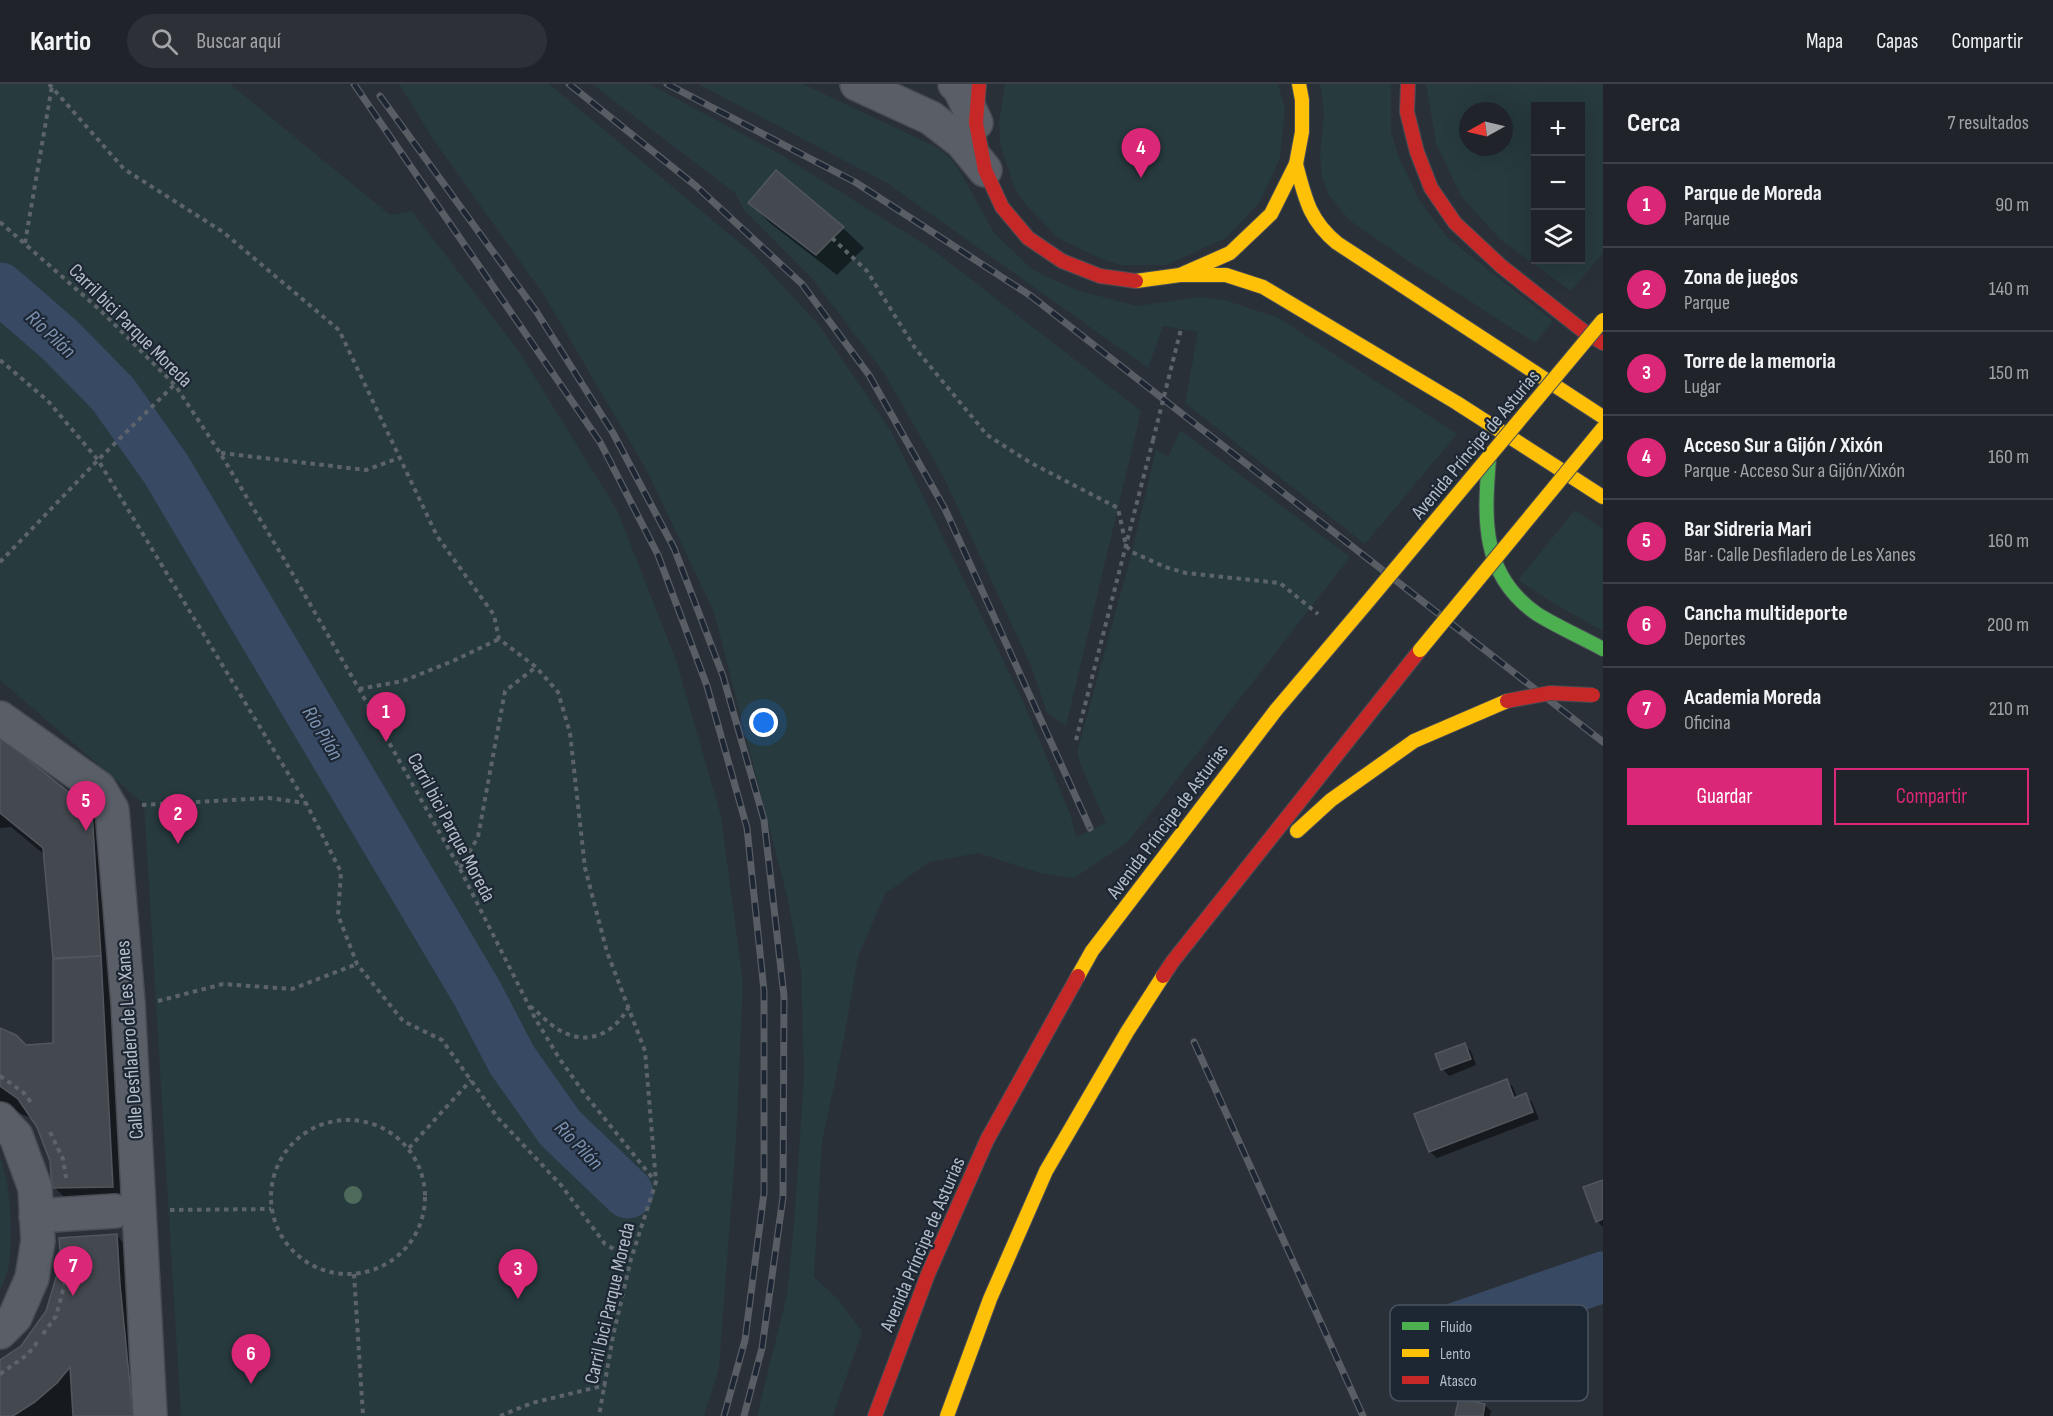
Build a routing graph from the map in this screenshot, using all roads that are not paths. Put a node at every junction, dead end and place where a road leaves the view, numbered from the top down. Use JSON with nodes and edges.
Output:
{"nodes":[{"id":1,"x":857,"y":84,"type":"edge"},
{"id":2,"x":955,"y":84,"type":"edge"},
{"id":3,"x":979,"y":84,"type":"edge"},
{"id":4,"x":1299,"y":84,"type":"edge"},
{"id":5,"x":1408,"y":84,"type":"edge"},
{"id":6,"x":975,"y":123,"type":"junction"},
{"id":7,"x":1296,"y":164,"type":"junction"},
{"id":8,"x":985,"y":170,"type":"junction"},
{"id":9,"x":1180,"y":275,"type":"junction"},
{"id":10,"x":1603,"y":321,"type":"edge"},
{"id":11,"x":1603,"y":343,"type":"edge"},
{"id":12,"x":1603,"y":417,"type":"edge"},
{"id":13,"x":1603,"y":428,"type":"edge"},
{"id":14,"x":1488,"y":459,"type":"junction"},
{"id":15,"x":1603,"y":497,"type":"edge"},
{"id":16,"x":1494,"y":560,"type":"junction"},
{"id":17,"x":1603,"y":649,"type":"edge"},
{"id":18,"x":1598,"y":695,"type":"edge"},
{"id":19,"x":0,"y":718,"type":"edge"},
{"id":20,"x":1217,"y":906,"type":"junction"},
{"id":21,"x":0,"y":1119,"type":"edge"},
{"id":22,"x":127,"y":1211,"type":"junction"},
{"id":23,"x":36,"y":1216,"type":"junction"},
{"id":24,"x":0,"y":1332,"type":"edge"},
{"id":25,"x":150,"y":1416,"type":"edge"},
{"id":26,"x":875,"y":1416,"type":"edge"},
{"id":27,"x":947,"y":1416,"type":"edge"}],
"edges":[{"from":1,"to":8,"type":"street"},
{"from":2,"to":6,"type":"street"},
{"from":3,"to":6,"type":"main road"},
{"from":4,"to":7,"type":"main road"},
{"from":5,"to":11,"type":"main road"},
{"from":6,"to":8,"type":"main road"},
{"from":7,"to":9,"type":"main road"},
{"from":7,"to":12,"type":"main road"},
{"from":8,"to":9,"type":"main road"},
{"from":9,"to":15,"type":"main road"},
{"from":10,"to":14,"type":"main road","name":"Avenida Príncipe de Asturias","bridge":true},
{"from":13,"to":16,"type":"main road","bridge":true},
{"from":14,"to":16,"type":"main road"},
{"from":14,"to":26,"type":"main road","name":"Avenida Príncipe de Asturias","bridge":true},
{"from":16,"to":17,"type":"main road"},
{"from":16,"to":20,"type":"main road","bridge":true},
{"from":18,"to":20,"type":"main road","bridge":true},
{"from":19,"to":22,"type":"street","name":"Calle Desfiladero de Les Xanes"},
{"from":20,"to":27,"type":"main road"},
{"from":21,"to":23,"type":"street"},
{"from":22,"to":23,"type":"street"},
{"from":22,"to":25,"type":"street","name":"Calle Desfiladero de Les Xanes"},
{"from":23,"to":24,"type":"street"}]}
